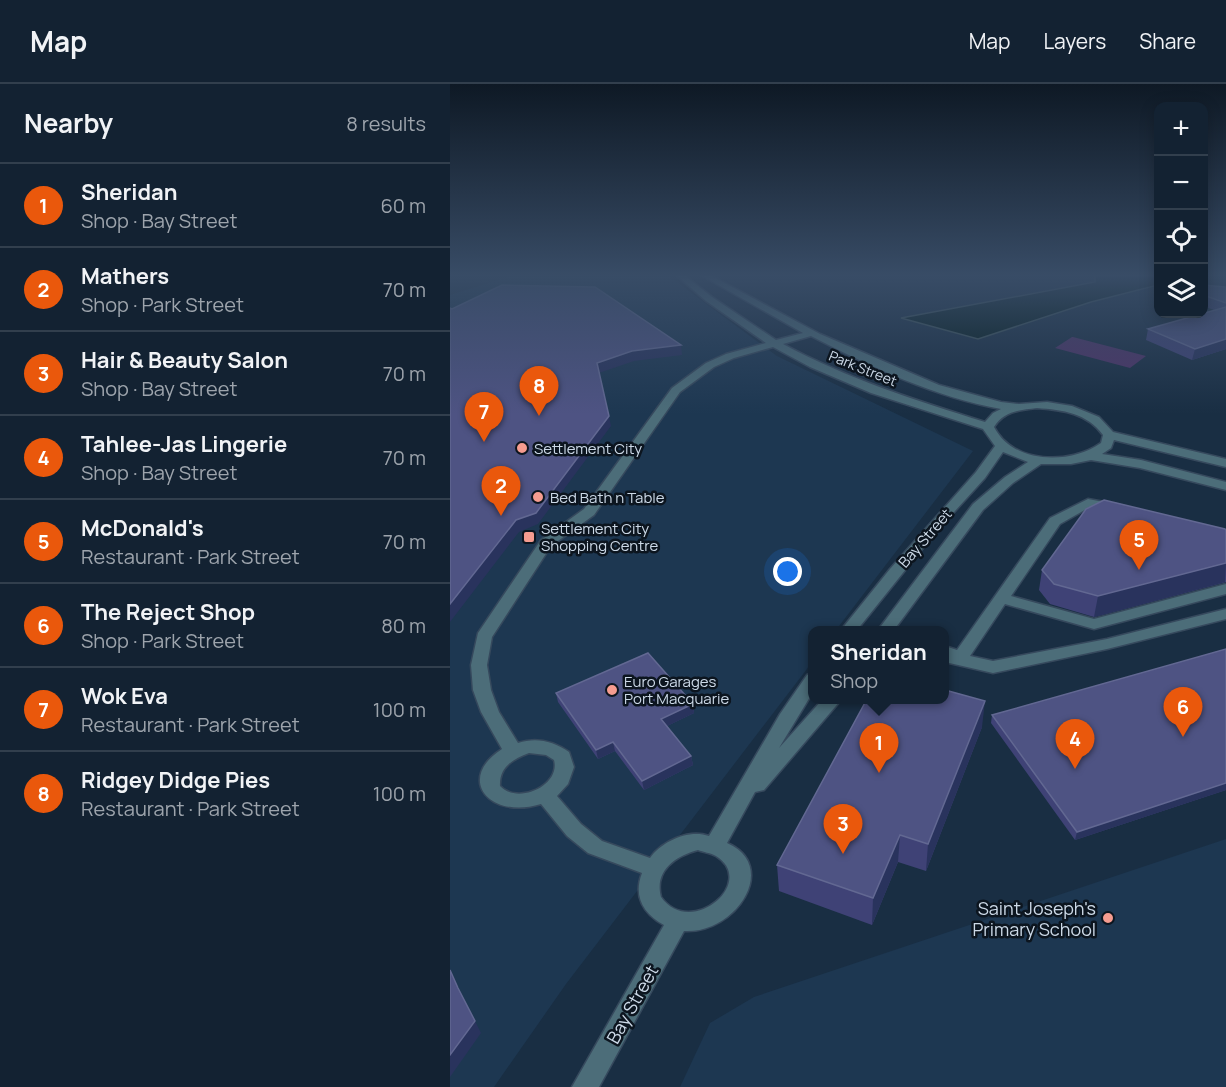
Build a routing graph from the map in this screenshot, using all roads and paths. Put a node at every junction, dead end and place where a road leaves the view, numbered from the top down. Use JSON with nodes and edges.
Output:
{"nodes":[{"id":1,"x":741,"y":321,"type":"edge"},
{"id":2,"x":786,"y":321,"type":"edge"},
{"id":3,"x":809,"y":334,"type":"junction"},
{"id":4,"x":773,"y":343,"type":"junction"},
{"id":5,"x":1018,"y":407,"type":"junction"},
{"id":6,"x":988,"y":427,"type":"junction"},
{"id":7,"x":1109,"y":435,"type":"junction"},
{"id":8,"x":1001,"y":446,"type":"junction"},
{"id":9,"x":1090,"y":456,"type":"junction"},
{"id":10,"x":1040,"y":459,"type":"junction"},
{"id":11,"x":1226,"y":463,"type":"edge"},
{"id":12,"x":1226,"y":486,"type":"edge"},
{"id":13,"x":1134,"y":512,"type":"edge"},
{"id":14,"x":1226,"y":590,"type":"edge"},
{"id":15,"x":1002,"y":598,"type":"junction"},
{"id":16,"x":1226,"y":614,"type":"edge"},
{"id":17,"x":852,"y":626,"type":"edge"},
{"id":18,"x":893,"y":626,"type":"edge"},
{"id":19,"x":950,"y":656,"type":"edge"},
{"id":20,"x":808,"y":685,"type":"edge"},
{"id":21,"x":828,"y":704,"type":"edge"},
{"id":22,"x":513,"y":751,"type":"junction"},
{"id":23,"x":545,"y":795,"type":"junction"},
{"id":24,"x":738,"y":807,"type":"junction"},
{"id":25,"x":715,"y":844,"type":"junction"},
{"id":26,"x":653,"y":868,"type":"junction"},
{"id":27,"x":678,"y":921,"type":"junction"},
{"id":28,"x":585,"y":1087,"type":"edge"}],
"edges":[{"from":1,"to":4,"type":"street","name":"Park Street"},
{"from":2,"to":3,"type":"street","name":"Park Street"},
{"from":3,"to":4,"type":"street"},
{"from":3,"to":5,"type":"street","name":"Park Street"},
{"from":4,"to":6,"type":"street","name":"Park Street"},
{"from":4,"to":22,"type":"street"},
{"from":5,"to":6,"type":"street"},
{"from":5,"to":7,"type":"street","name":"Park Street"},
{"from":6,"to":8,"type":"street"},
{"from":7,"to":9,"type":"street"},
{"from":7,"to":11,"type":"street"},
{"from":8,"to":10,"type":"street"},
{"from":8,"to":17,"type":"street","name":"Bay Street"},
{"from":9,"to":10,"type":"street"},
{"from":9,"to":12,"type":"street"},
{"from":10,"to":18,"type":"street","name":"Bay Street"},
{"from":13,"to":15,"type":"street"},
{"from":14,"to":15,"type":"street"},
{"from":15,"to":19,"type":"street"},
{"from":16,"to":19,"type":"street"},
{"from":20,"to":24,"type":"street"},
{"from":21,"to":24,"type":"street"},
{"from":22,"to":23,"type":"street"},
{"from":22,"to":23,"type":"street"},
{"from":23,"to":26,"type":"street"},
{"from":24,"to":25,"type":"street"},
{"from":25,"to":26,"type":"street"},
{"from":25,"to":27,"type":"street"},
{"from":26,"to":27,"type":"street"},
{"from":27,"to":28,"type":"street","name":"Bay Street"}]}
